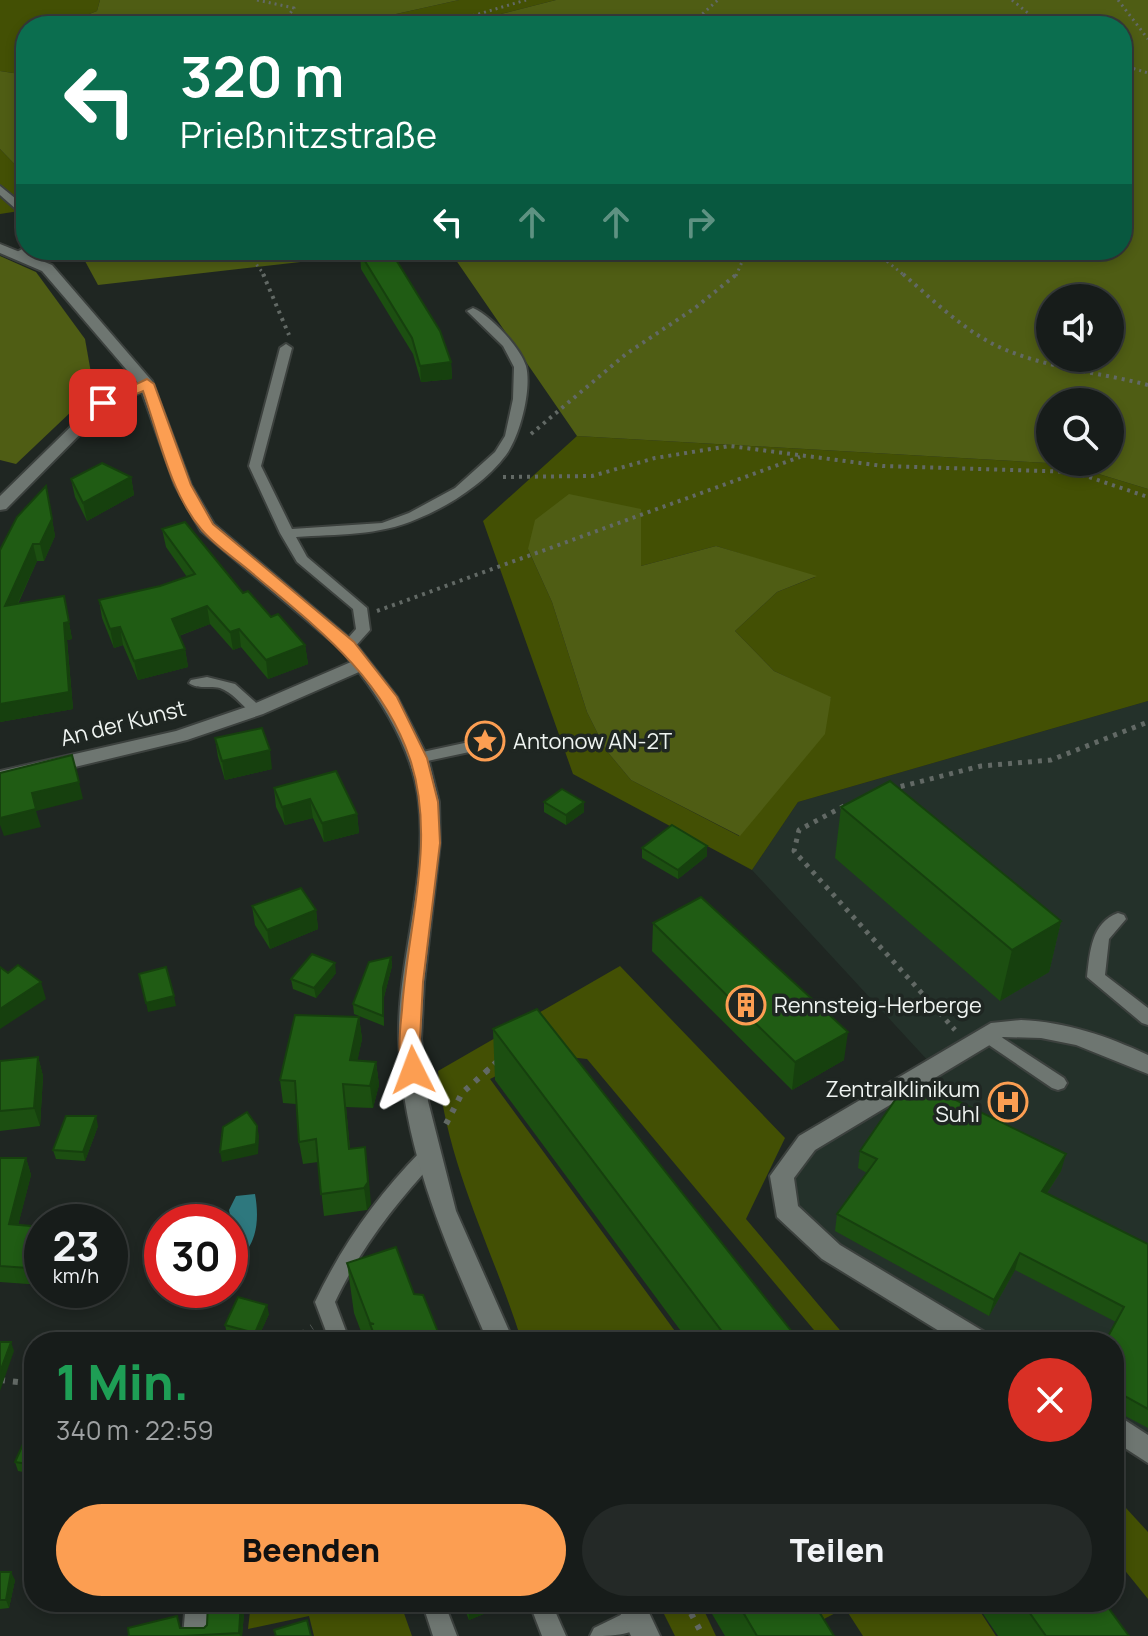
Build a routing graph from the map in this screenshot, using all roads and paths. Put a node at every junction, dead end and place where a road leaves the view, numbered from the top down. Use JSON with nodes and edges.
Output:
{"nodes":[{"id":1,"x":257,"y":0,"type":"edge"},
{"id":2,"x":526,"y":0,"type":"edge"},
{"id":3,"x":1012,"y":0,"type":"edge"},
{"id":4,"x":1118,"y":0,"type":"edge"},
{"id":5,"x":714,"y":1,"type":"edge"},
{"id":6,"x":288,"y":16,"type":"edge"},
{"id":7,"x":472,"y":16,"type":"edge"},
{"id":8,"x":699,"y":16,"type":"edge"},
{"id":9,"x":1032,"y":16,"type":"edge"},
{"id":10,"x":1130,"y":16,"type":"edge"},
{"id":11,"x":1132,"y":18,"type":"edge"},
{"id":12,"x":1148,"y":39,"type":"edge"},
{"id":13,"x":0,"y":189,"type":"edge"},
{"id":14,"x":16,"y":204,"type":"edge"},
{"id":15,"x":34,"y":260,"type":"edge"},
{"id":16,"x":253,"y":260,"type":"edge"},
{"id":17,"x":743,"y":260,"type":"edge"},
{"id":18,"x":885,"y":260,"type":"edge"},
{"id":19,"x":473,"y":311,"type":"dead end"},
{"id":20,"x":286,"y":348,"type":"joint"},
{"id":21,"x":147,"y":384,"type":"junction"},
{"id":22,"x":1148,"y":385,"type":"edge"},
{"id":23,"x":500,"y":454,"type":"junction"},
{"id":24,"x":804,"y":456,"type":"junction"},
{"id":25,"x":474,"y":478,"type":"junction"},
{"id":26,"x":1148,"y":497,"type":"edge"},
{"id":27,"x":0,"y":505,"type":"edge"},
{"id":28,"x":287,"y":533,"type":"junction"},
{"id":29,"x":361,"y":617,"type":"junction"},
{"id":30,"x":348,"y":646,"type":"junction"},
{"id":31,"x":363,"y":663,"type":"junction"},
{"id":32,"x":196,"y":683,"type":"dead end"},
{"id":33,"x":256,"y":710,"type":"junction"},
{"id":34,"x":1148,"y":722,"type":"edge"},
{"id":35,"x":469,"y":747,"type":"dead end"},
{"id":36,"x":418,"y":758,"type":"junction"},
{"id":37,"x":0,"y":778,"type":"edge"},
{"id":38,"x":882,"y":792,"type":"edge"},
{"id":39,"x":853,"y":801,"type":"edge"},
{"id":40,"x":1118,"y":919,"type":"dead end"},
{"id":41,"x":1148,"y":1018,"type":"edge"},
{"id":42,"x":979,"y":1041,"type":"junction"},
{"id":43,"x":505,"y":1055,"type":"edge"},
{"id":44,"x":1148,"y":1065,"type":"edge"},
{"id":45,"x":1058,"y":1083,"type":"dead end"},
{"id":46,"x":428,"y":1156,"type":"junction"},
{"id":47,"x":336,"y":1332,"type":"edge"},
{"id":48,"x":497,"y":1332,"type":"edge"},
{"id":49,"x":963,"y":1332,"type":"edge"},
{"id":50,"x":0,"y":1380,"type":"edge"},
{"id":51,"x":24,"y":1383,"type":"edge"},
{"id":52,"x":1124,"y":1433,"type":"edge"},
{"id":53,"x":1148,"y":1451,"type":"edge"},
{"id":54,"x":196,"y":1612,"type":"edge"},
{"id":55,"x":437,"y":1612,"type":"edge"},
{"id":56,"x":544,"y":1612,"type":"edge"},
{"id":57,"x":690,"y":1612,"type":"edge"},
{"id":58,"x":637,"y":1619,"type":"edge"},
{"id":59,"x":195,"y":1636,"type":"edge"},
{"id":60,"x":445,"y":1636,"type":"edge"},
{"id":61,"x":554,"y":1636,"type":"edge"},
{"id":62,"x":602,"y":1636,"type":"edge"},
{"id":63,"x":703,"y":1636,"type":"edge"}],
"edges":[{"from":1,"to":6,"type":"path"},
{"from":2,"to":7,"type":"path"},
{"from":3,"to":9,"type":"path"},
{"from":4,"to":10,"type":"path"},
{"from":5,"to":8,"type":"path"},
{"from":11,"to":12,"type":"path"},
{"from":13,"to":14,"type":"lane"},
{"from":15,"to":21,"type":"street"},
{"from":16,"to":20,"type":"path"},
{"from":17,"to":23,"type":"path"},
{"from":18,"to":22,"type":"path"},
{"from":19,"to":23,"type":"lane"},
{"from":20,"to":28,"type":"lane"},
{"from":21,"to":27,"type":"street"},
{"from":21,"to":30,"type":"street"},
{"from":23,"to":25,"type":"lane"},
{"from":24,"to":25,"type":"path"},
{"from":24,"to":26,"type":"path"},
{"from":24,"to":29,"type":"path"},
{"from":25,"to":28,"type":"lane"},
{"from":28,"to":29,"type":"lane"},
{"from":29,"to":30,"type":"lane"},
{"from":30,"to":31,"type":"street"},
{"from":31,"to":33,"type":"street","name":"An der Kunst"},
{"from":31,"to":36,"type":"street"},
{"from":32,"to":33,"type":"lane","name":"An der Kunst"},
{"from":33,"to":37,"type":"street","name":"An der Kunst"},
{"from":34,"to":38,"type":"path"},
{"from":35,"to":36,"type":"lane"},
{"from":36,"to":46,"type":"street"},
{"from":39,"to":42,"type":"path"},
{"from":40,"to":41,"type":"lane"},
{"from":42,"to":44,"type":"street"},
{"from":42,"to":45,"type":"lane"},
{"from":42,"to":49,"type":"street"},
{"from":43,"to":46,"type":"path"},
{"from":46,"to":47,"type":"lane"},
{"from":46,"to":48,"type":"street"},
{"from":50,"to":51,"type":"path"},
{"from":52,"to":53,"type":"street"},
{"from":54,"to":59,"type":"lane"},
{"from":55,"to":60,"type":"lane"},
{"from":56,"to":61,"type":"lane"},
{"from":57,"to":63,"type":"path"},
{"from":58,"to":62,"type":"lane"}]}
